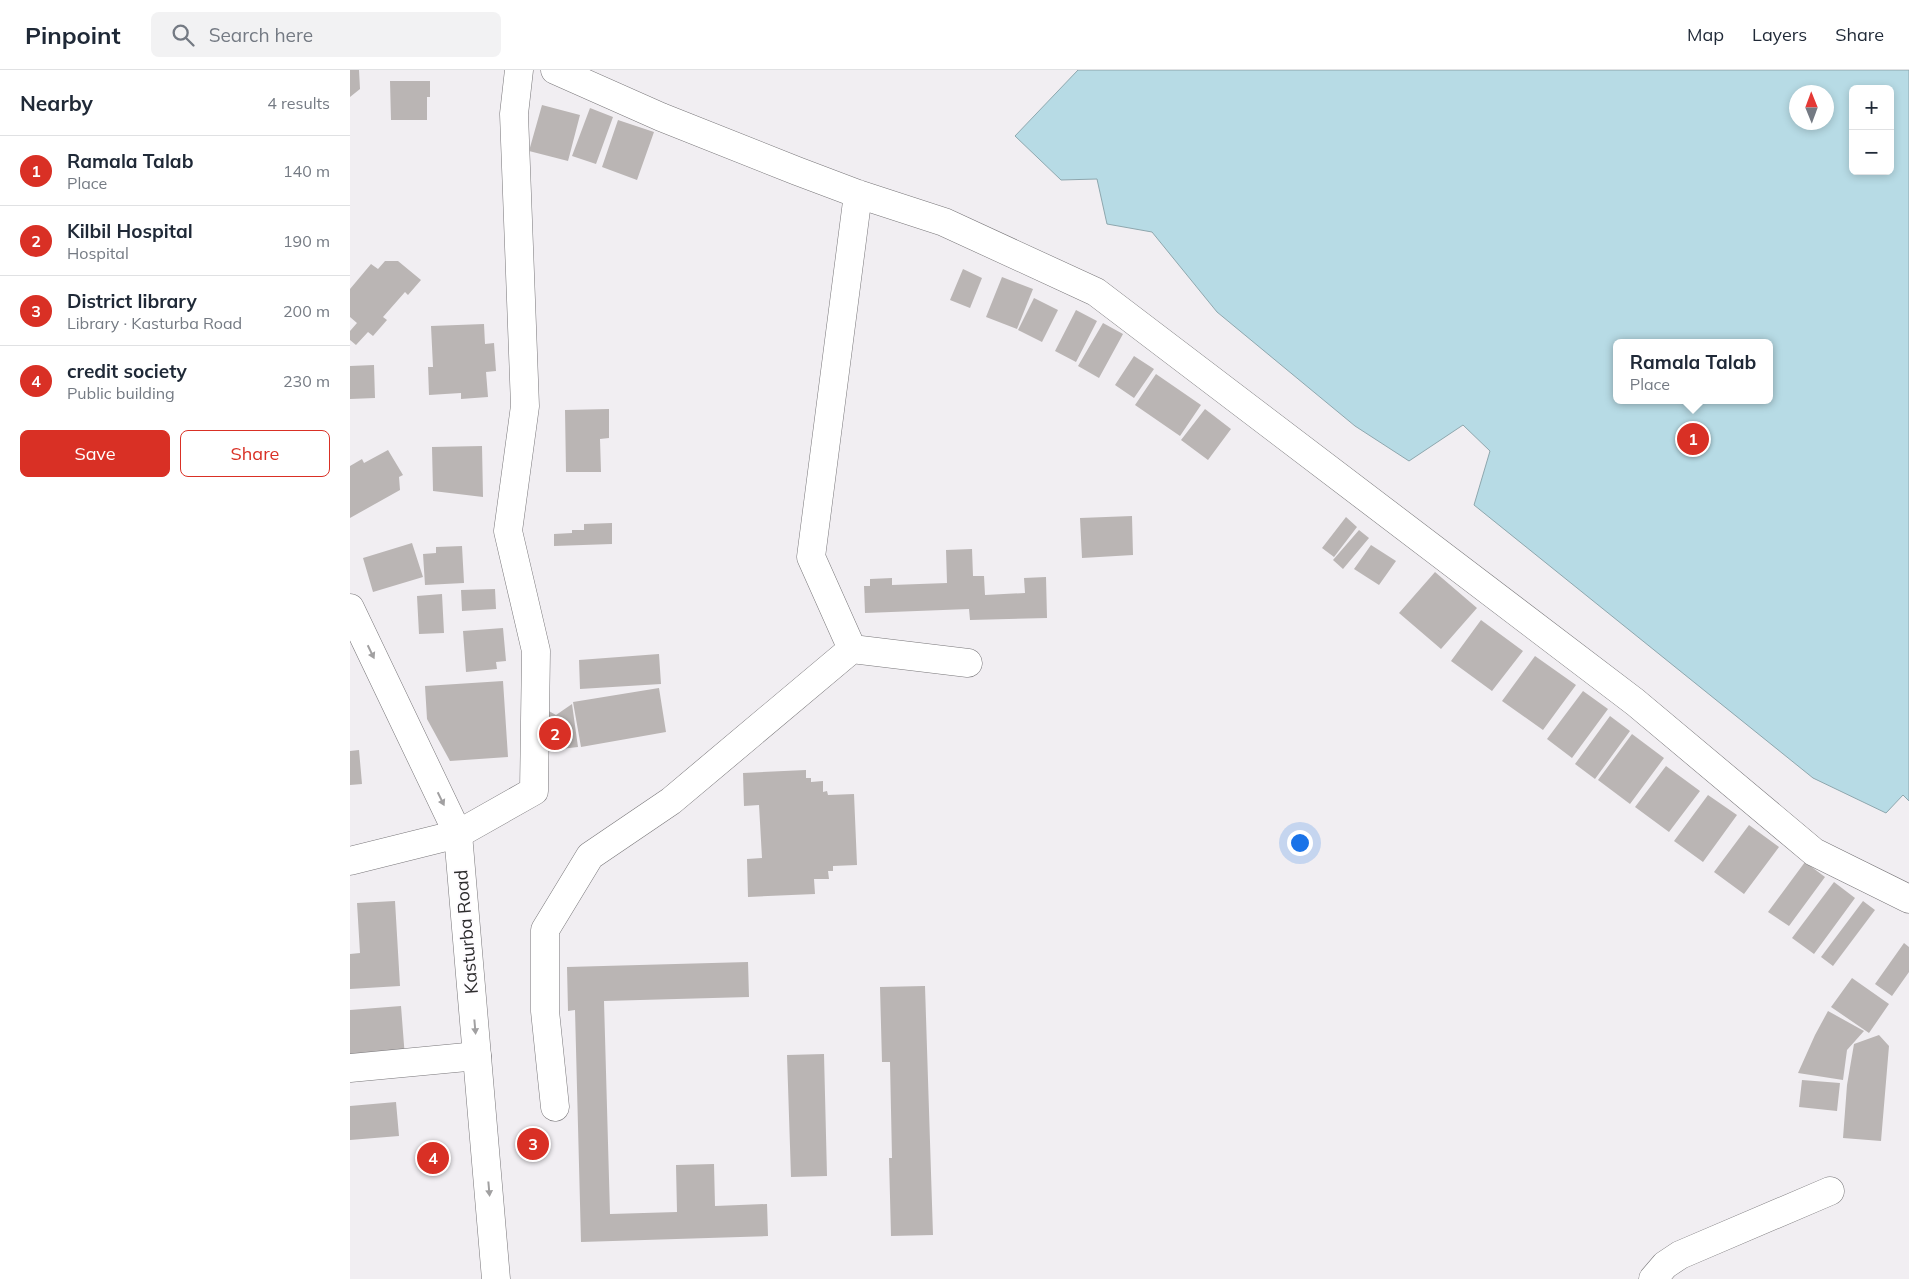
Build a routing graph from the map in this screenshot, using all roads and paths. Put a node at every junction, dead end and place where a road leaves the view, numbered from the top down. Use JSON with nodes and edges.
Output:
{"nodes":[{"id":1,"x":519,"y":70,"type":"edge"},
{"id":2,"x":555,"y":70,"type":"edge"},
{"id":3,"x":858,"y":194,"type":"junction"},
{"id":4,"x":350,"y":608,"type":"edge"},
{"id":5,"x":852,"y":649,"type":"junction"},
{"id":6,"x":968,"y":663,"type":"dead end"},
{"id":7,"x":458,"y":834,"type":"junction"},
{"id":8,"x":350,"y":861,"type":"edge"},
{"id":9,"x":1909,"y":899,"type":"edge"},
{"id":10,"x":477,"y":1056,"type":"junction"},
{"id":11,"x":350,"y":1068,"type":"edge"},
{"id":12,"x":555,"y":1107,"type":"dead end"},
{"id":13,"x":1830,"y":1191,"type":"dead end"},
{"id":14,"x":496,"y":1279,"type":"edge"},
{"id":15,"x":1653,"y":1279,"type":"edge"}],
"edges":[{"from":1,"to":7,"type":"street"},
{"from":2,"to":3,"type":"street"},
{"from":3,"to":5,"type":"street"},
{"from":3,"to":9,"type":"street"},
{"from":4,"to":7,"type":"street","name":"Kasturba Road","one_way":true},
{"from":5,"to":6,"type":"street"},
{"from":5,"to":12,"type":"street"},
{"from":7,"to":8,"type":"street"},
{"from":7,"to":10,"type":"street","name":"Kasturba Road","one_way":true},
{"from":10,"to":11,"type":"street"},
{"from":10,"to":14,"type":"street","name":"Kasturba Road","one_way":true},
{"from":13,"to":15,"type":"street"}]}
